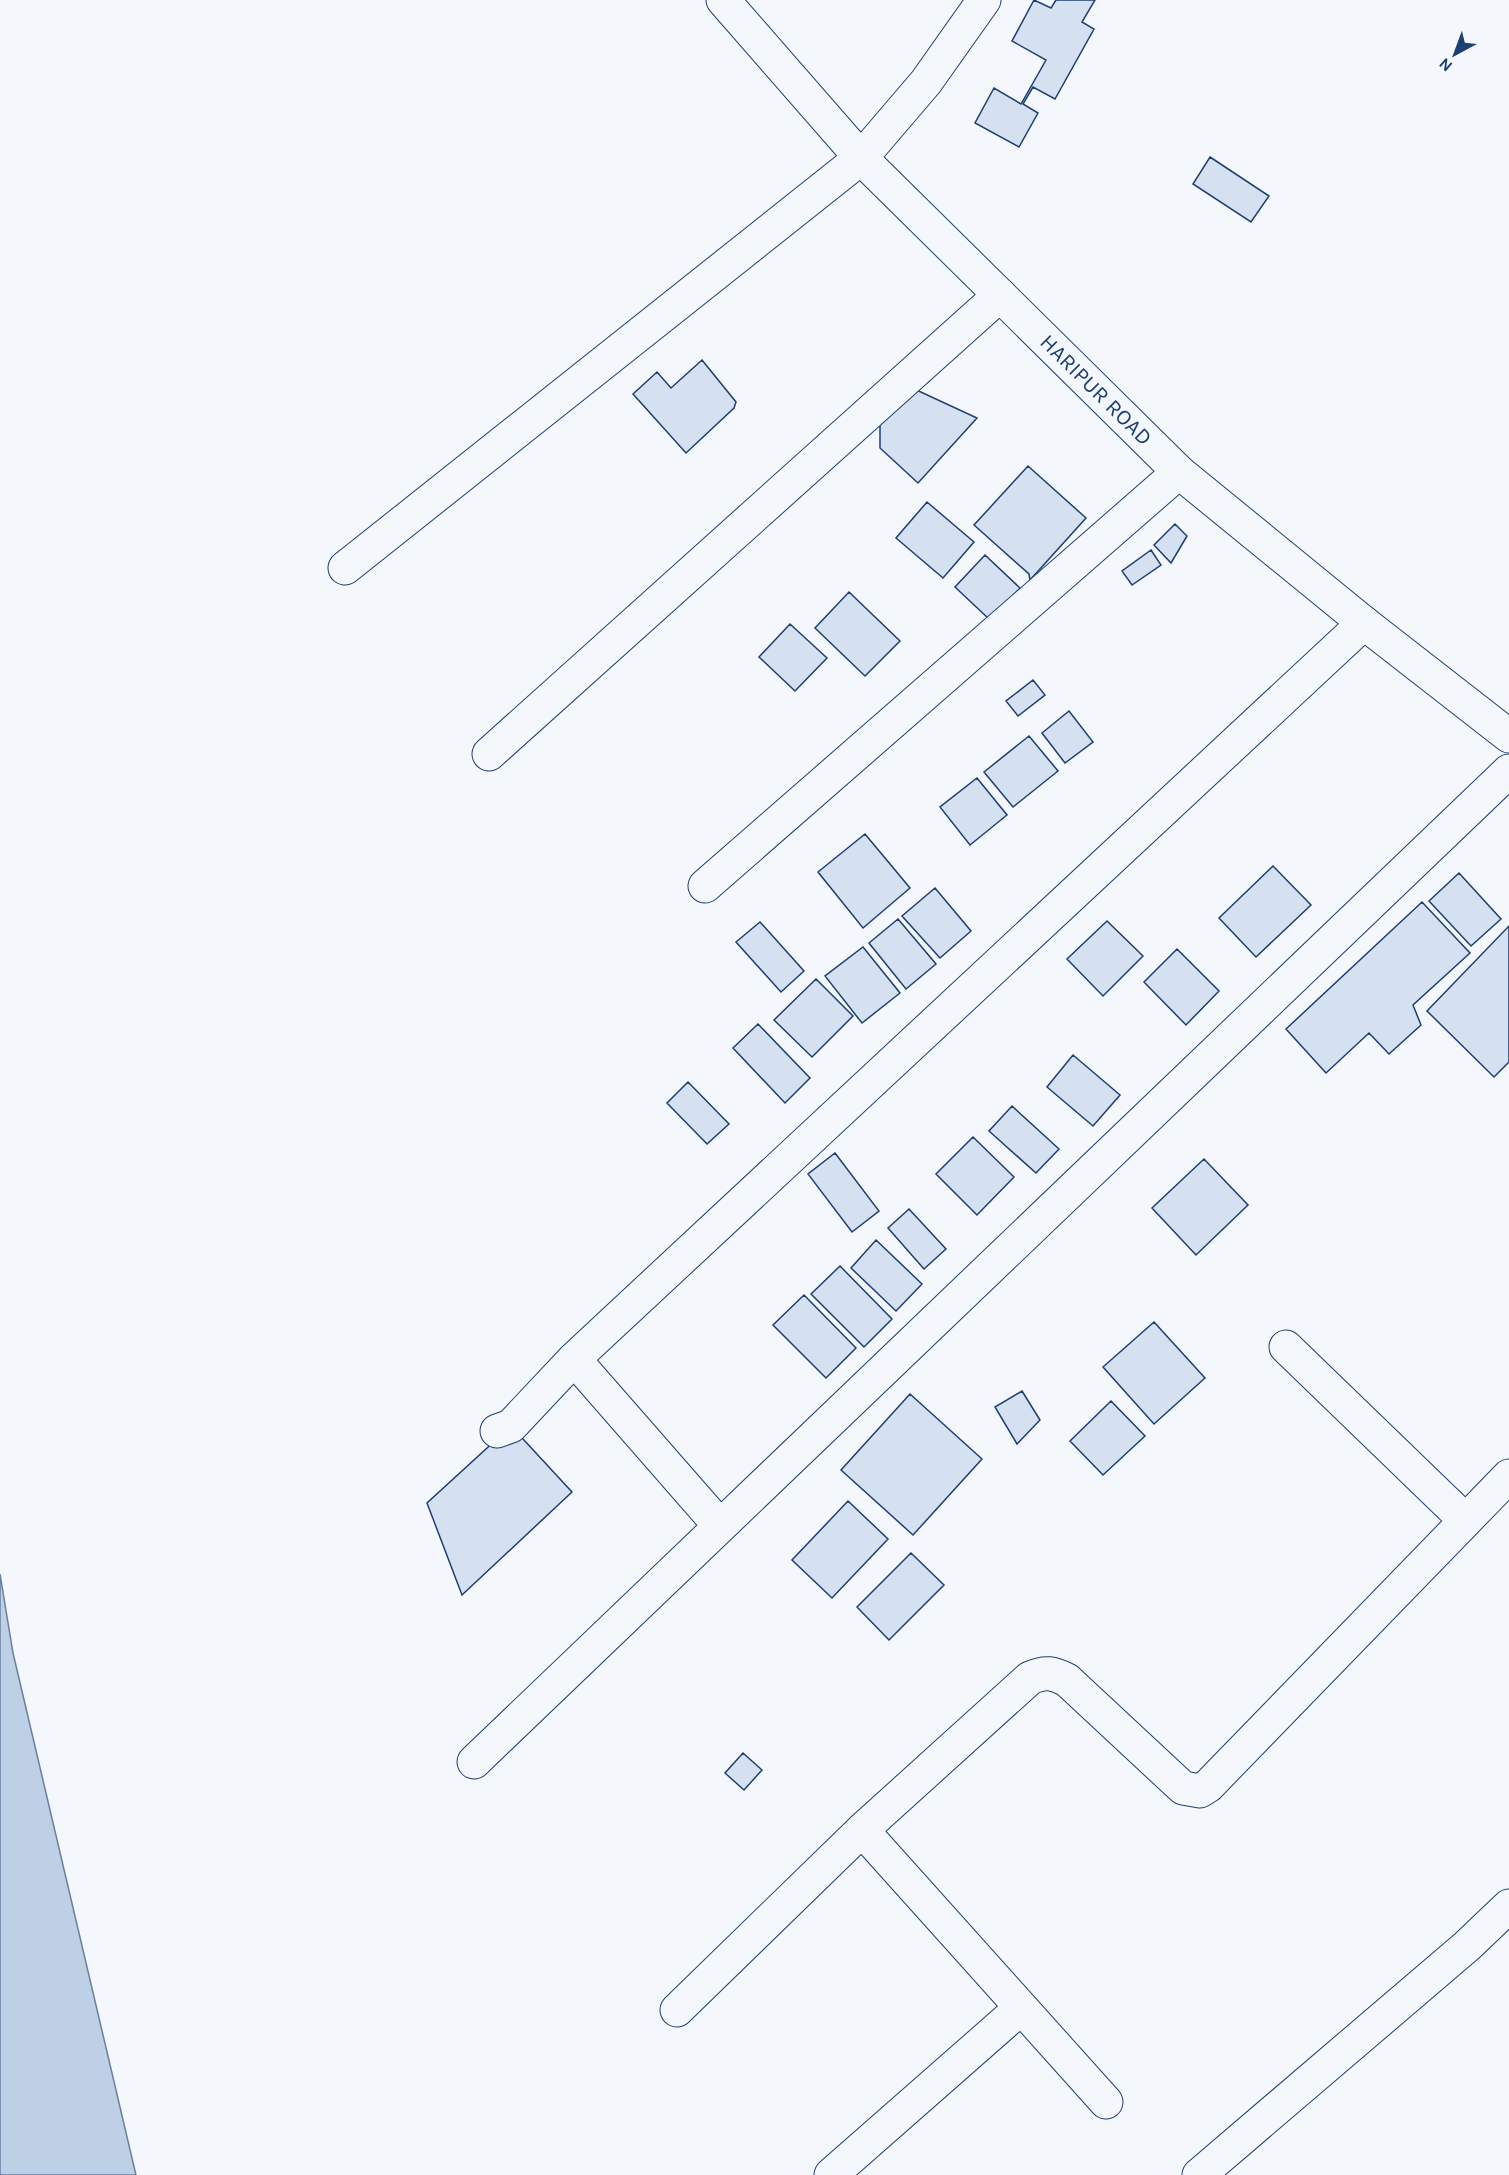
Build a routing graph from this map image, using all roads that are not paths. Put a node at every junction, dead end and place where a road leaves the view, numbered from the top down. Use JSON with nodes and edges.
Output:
{"nodes":[{"id":1,"x":723,"y":0,"type":"edge"},
{"id":2,"x":984,"y":0,"type":"edge"},
{"id":3,"x":861,"y":158,"type":"junction"},
{"id":4,"x":1000,"y":295,"type":"junction"},
{"id":5,"x":1179,"y":472,"type":"junction"},
{"id":6,"x":345,"y":568,"type":"dead end"},
{"id":7,"x":1365,"y":623,"type":"junction"},
{"id":8,"x":1509,"y":736,"type":"edge"},
{"id":9,"x":489,"y":754,"type":"dead end"},
{"id":10,"x":1509,"y":771,"type":"edge"},
{"id":11,"x":705,"y":886,"type":"dead end"},
{"id":12,"x":1286,"y":1347,"type":"dead end"},
{"id":13,"x":574,"y":1359,"type":"junction"},
{"id":14,"x":497,"y":1431,"type":"dead end"},
{"id":15,"x":1509,"y":1476,"type":"edge"},
{"id":16,"x":1465,"y":1520,"type":"junction"},
{"id":17,"x":720,"y":1526,"type":"junction"},
{"id":18,"x":474,"y":1762,"type":"dead end"},
{"id":19,"x":862,"y":1830,"type":"junction"},
{"id":20,"x":1509,"y":1906,"type":"edge"},
{"id":21,"x":1021,"y":2008,"type":"junction"},
{"id":22,"x":677,"y":2010,"type":"dead end"},
{"id":23,"x":1106,"y":2102,"type":"dead end"},
{"id":24,"x":831,"y":2175,"type":"edge"},
{"id":25,"x":1198,"y":2175,"type":"edge"}],
"edges":[{"from":1,"to":3,"type":"street","name":"HARIPUR ROAD"},
{"from":2,"to":3,"type":"street"},
{"from":3,"to":4,"type":"street","name":"HARIPUR ROAD"},
{"from":3,"to":6,"type":"street"},
{"from":4,"to":5,"type":"street","name":"HARIPUR ROAD"},
{"from":4,"to":9,"type":"street"},
{"from":5,"to":7,"type":"street","name":"HARIPUR ROAD"},
{"from":5,"to":11,"type":"street"},
{"from":7,"to":8,"type":"street","name":"HARIPUR ROAD"},
{"from":7,"to":13,"type":"street"},
{"from":10,"to":17,"type":"street"},
{"from":12,"to":16,"type":"street"},
{"from":13,"to":14,"type":"street"},
{"from":13,"to":17,"type":"street"},
{"from":15,"to":16,"type":"street"},
{"from":16,"to":19,"type":"street"},
{"from":17,"to":18,"type":"street"},
{"from":19,"to":21,"type":"street"},
{"from":19,"to":22,"type":"street"},
{"from":20,"to":25,"type":"street"},
{"from":21,"to":23,"type":"street"},
{"from":21,"to":24,"type":"street"}]}
